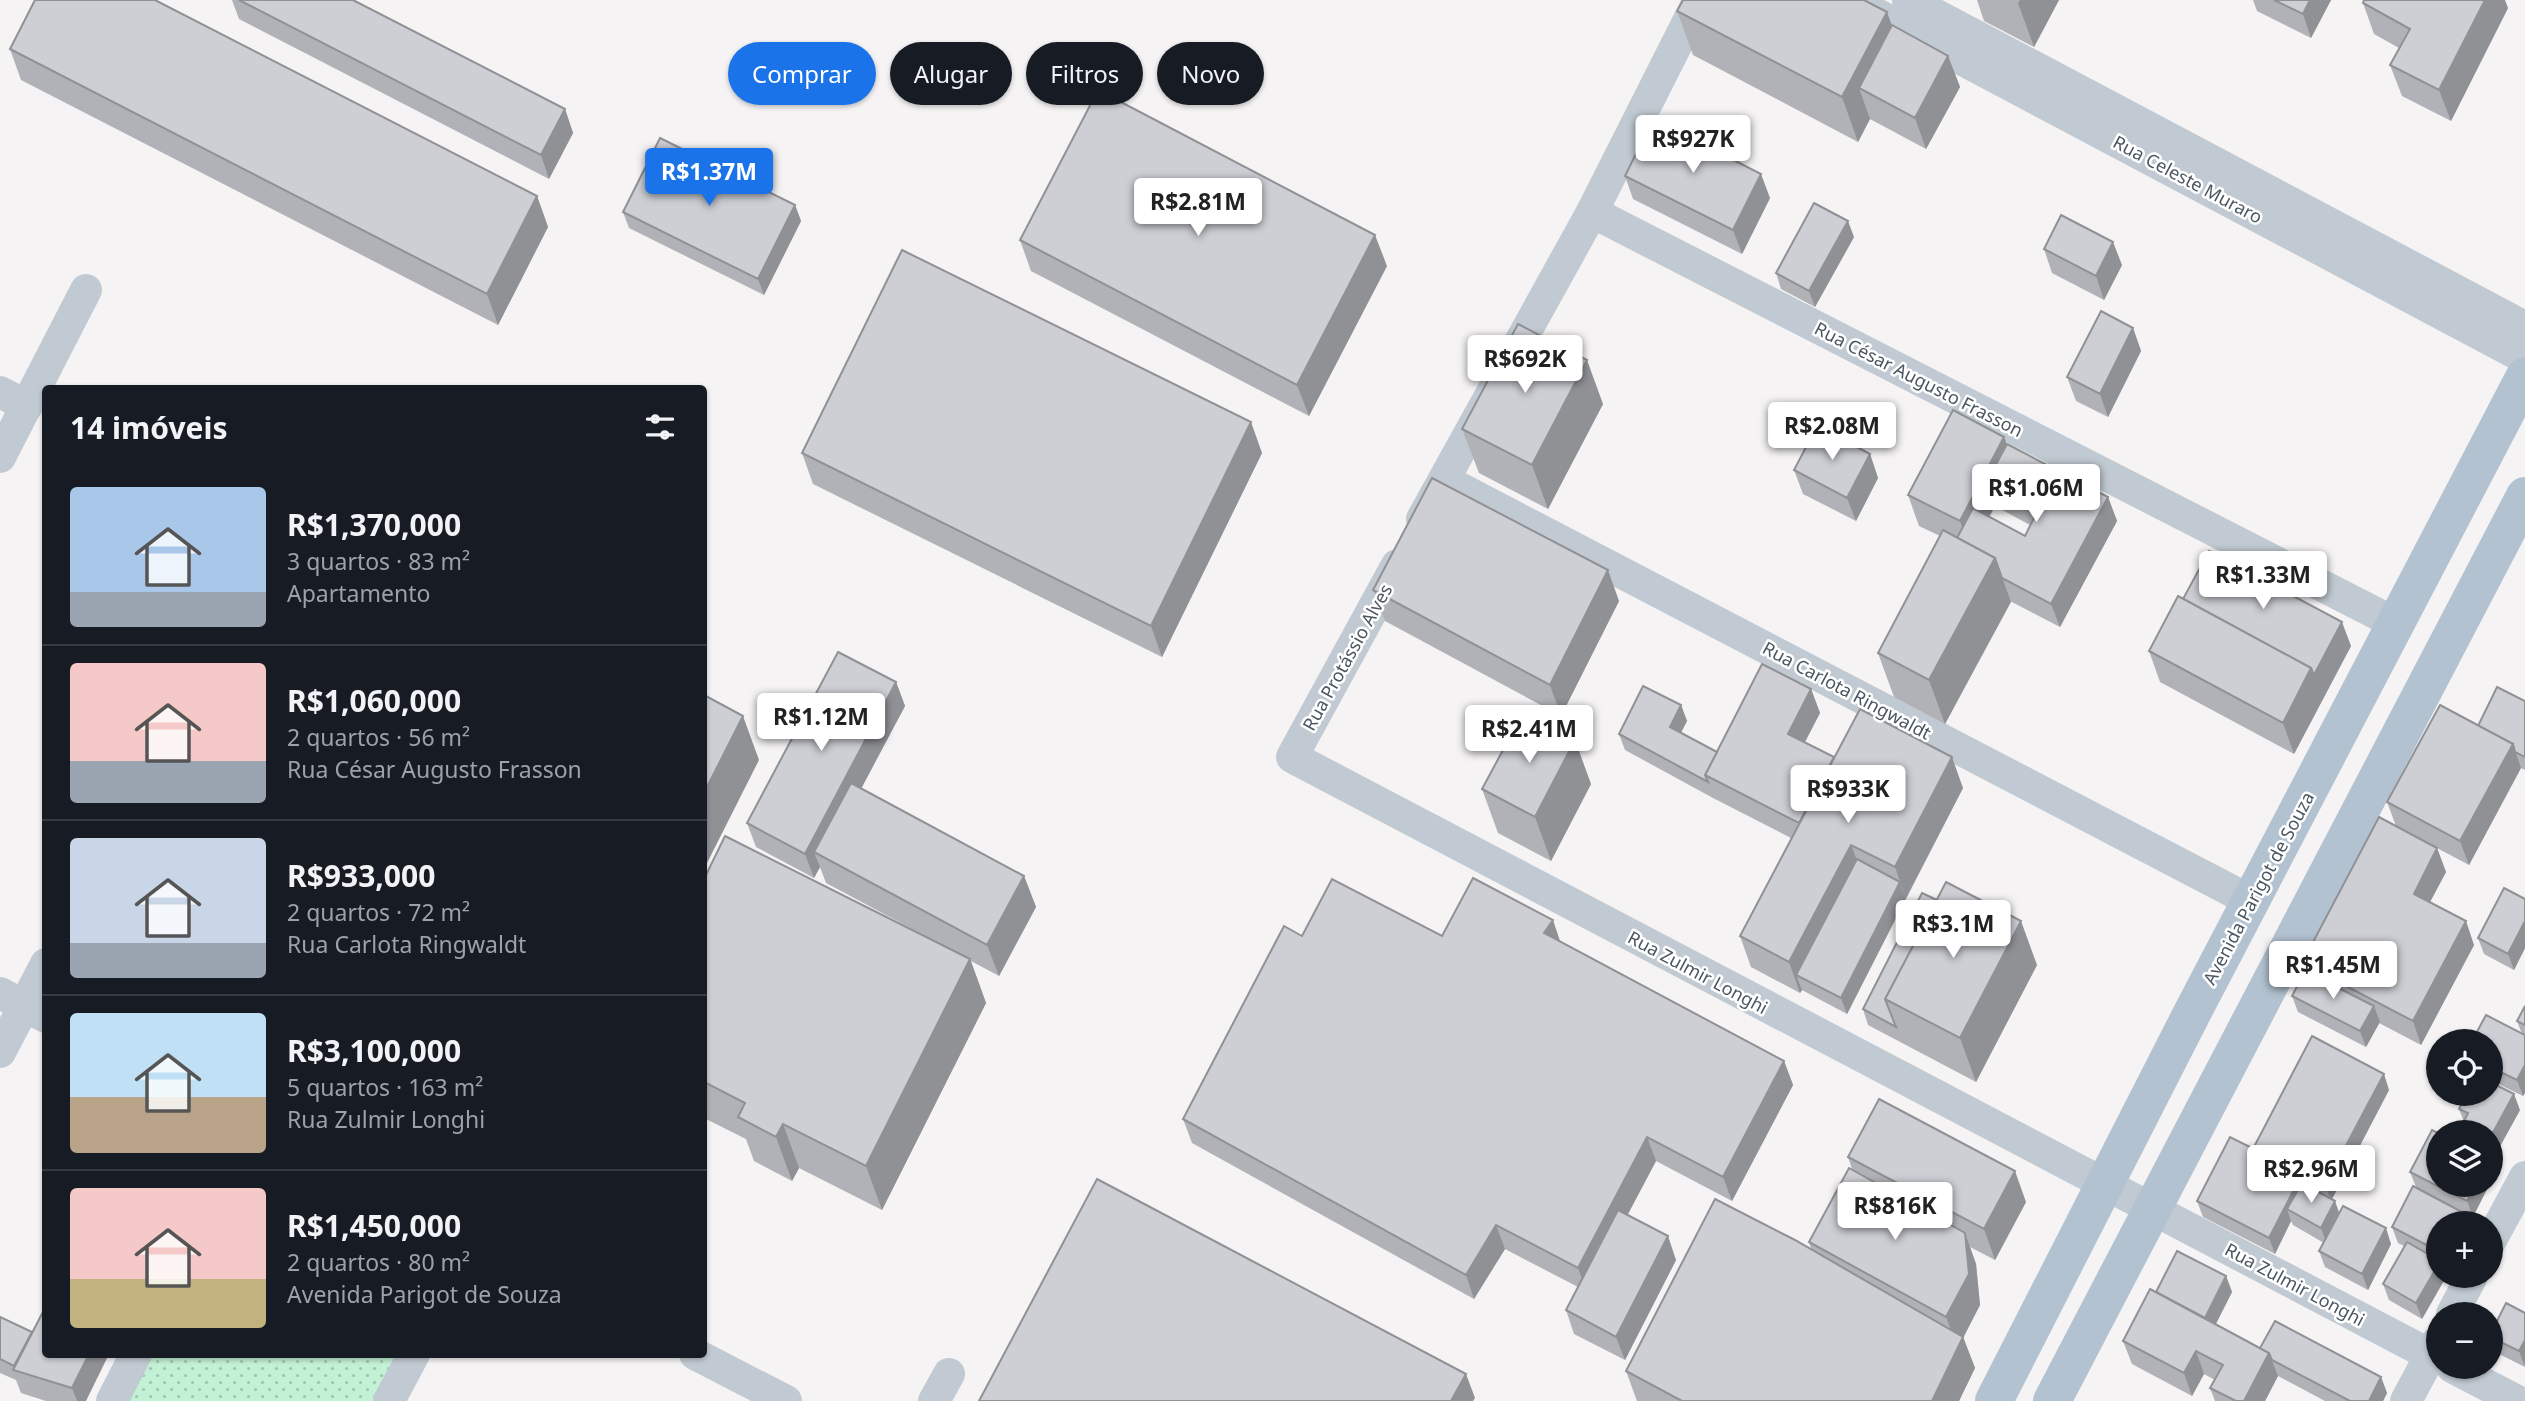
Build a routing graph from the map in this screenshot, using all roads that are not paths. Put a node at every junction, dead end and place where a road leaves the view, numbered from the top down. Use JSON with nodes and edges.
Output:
{"nodes":[{"id":1,"x":1699,"y":0,"type":"edge"},
{"id":2,"x":1850,"y":0,"type":"edge"},
{"id":3,"x":1908,"y":0,"type":"edge"},
{"id":4,"x":2127,"y":132,"type":"junction"},
{"id":5,"x":1592,"y":212,"type":"junction"},
{"id":6,"x":86,"y":290,"type":"dead end"},
{"id":7,"x":2525,"y":327,"type":"edge"},
{"id":8,"x":2525,"y":358,"type":"edge"},
{"id":9,"x":2525,"y":376,"type":"edge"},
{"id":10,"x":13,"y":399,"type":"edge"},
{"id":11,"x":2505,"y":411,"type":"junction"},
{"id":12,"x":0,"y":457,"type":"edge"},
{"id":13,"x":1444,"y":480,"type":"junction"},
{"id":14,"x":2525,"y":496,"type":"edge"},
{"id":15,"x":2484,"y":575,"type":"junction"},
{"id":16,"x":2395,"y":623,"type":"junction"},
{"id":17,"x":1292,"y":757,"type":"joint"},
{"id":18,"x":2251,"y":901,"type":"junction"},
{"id":19,"x":42,"y":971,"type":"edge"},
{"id":20,"x":23,"y":1005,"type":"edge"},
{"id":21,"x":2190,"y":1017,"type":"junction"},
{"id":22,"x":0,"y":1052,"type":"edge"},
{"id":23,"x":2525,"y":1177,"type":"edge"},
{"id":24,"x":2105,"y":1186,"type":"junction"},
{"id":25,"x":2153,"y":1209,"type":"junction"},
{"id":26,"x":2503,"y":1218,"type":"edge"},
{"id":27,"x":2083,"y":1342,"type":"junction"},
{"id":28,"x":2426,"y":1349,"type":"edge"},
{"id":29,"x":134,"y":1358,"type":"edge"},
{"id":30,"x":412,"y":1358,"type":"edge"},
{"id":31,"x":703,"y":1358,"type":"edge"},
{"id":32,"x":2426,"y":1375,"type":"edge"},
{"id":33,"x":2479,"y":1379,"type":"edge"},
{"id":34,"x":112,"y":1401,"type":"edge"},
{"id":35,"x":389,"y":1401,"type":"edge"},
{"id":36,"x":786,"y":1401,"type":"edge"},
{"id":37,"x":1994,"y":1401,"type":"edge"},
{"id":38,"x":2052,"y":1401,"type":"edge"},
{"id":39,"x":2406,"y":1401,"type":"edge"},
{"id":40,"x":2517,"y":1401,"type":"edge"}],
"edges":[{"from":1,"to":5,"type":"street","name":"Rua Protássio Alves"},
{"from":2,"to":4,"type":"street","name":"Rua Celeste Muraro"},
{"from":3,"to":4,"type":"street","name":"Rua Celeste Muraro"},
{"from":4,"to":7,"type":"street","name":"Rua Celeste Muraro"},
{"from":4,"to":8,"type":"street","name":"Rua Celeste Muraro"},
{"from":5,"to":13,"type":"street","name":"Rua Protássio Alves"},
{"from":5,"to":16,"type":"street","name":"Rua César Augusto Frasson"},
{"from":6,"to":10,"type":"street"},
{"from":9,"to":11,"type":"main road","name":"Avenida Parigot de Souza"},
{"from":10,"to":12,"type":"street"},
{"from":11,"to":15,"type":"main road"},
{"from":11,"to":16,"type":"main road","name":"Avenida Parigot de Souza"},
{"from":13,"to":17,"type":"street","name":"Rua Protássio Alves"},
{"from":13,"to":18,"type":"street","name":"Rua Carlota Ringwaldt"},
{"from":14,"to":15,"type":"main road"},
{"from":15,"to":25,"type":"main road"},
{"from":16,"to":18,"type":"main road","name":"Avenida Parigot de Souza"},
{"from":17,"to":24,"type":"street","name":"Rua Zulmir Longhi"},
{"from":18,"to":21,"type":"main road","name":"Avenida Parigot de Souza"},
{"from":19,"to":20,"type":"street"},
{"from":20,"to":22,"type":"street"},
{"from":21,"to":24,"type":"main road","name":"Avenida Parigot de Souza"},
{"from":21,"to":25,"type":"main road"},
{"from":23,"to":26,"type":"street"},
{"from":24,"to":25,"type":"street","name":"Rua Zulmir Longhi"},
{"from":24,"to":27,"type":"main road"},
{"from":24,"to":37,"type":"main road","name":"Avenida Parigot de Souza"},
{"from":25,"to":27,"type":"main road"},
{"from":25,"to":28,"type":"street","name":"Rua Zulmir Longhi"},
{"from":27,"to":38,"type":"main road"},
{"from":29,"to":34,"type":"street"},
{"from":30,"to":35,"type":"street"},
{"from":31,"to":36,"type":"street"},
{"from":32,"to":39,"type":"street"},
{"from":33,"to":40,"type":"street","name":"Rua Zulmir Longhi"}]}
